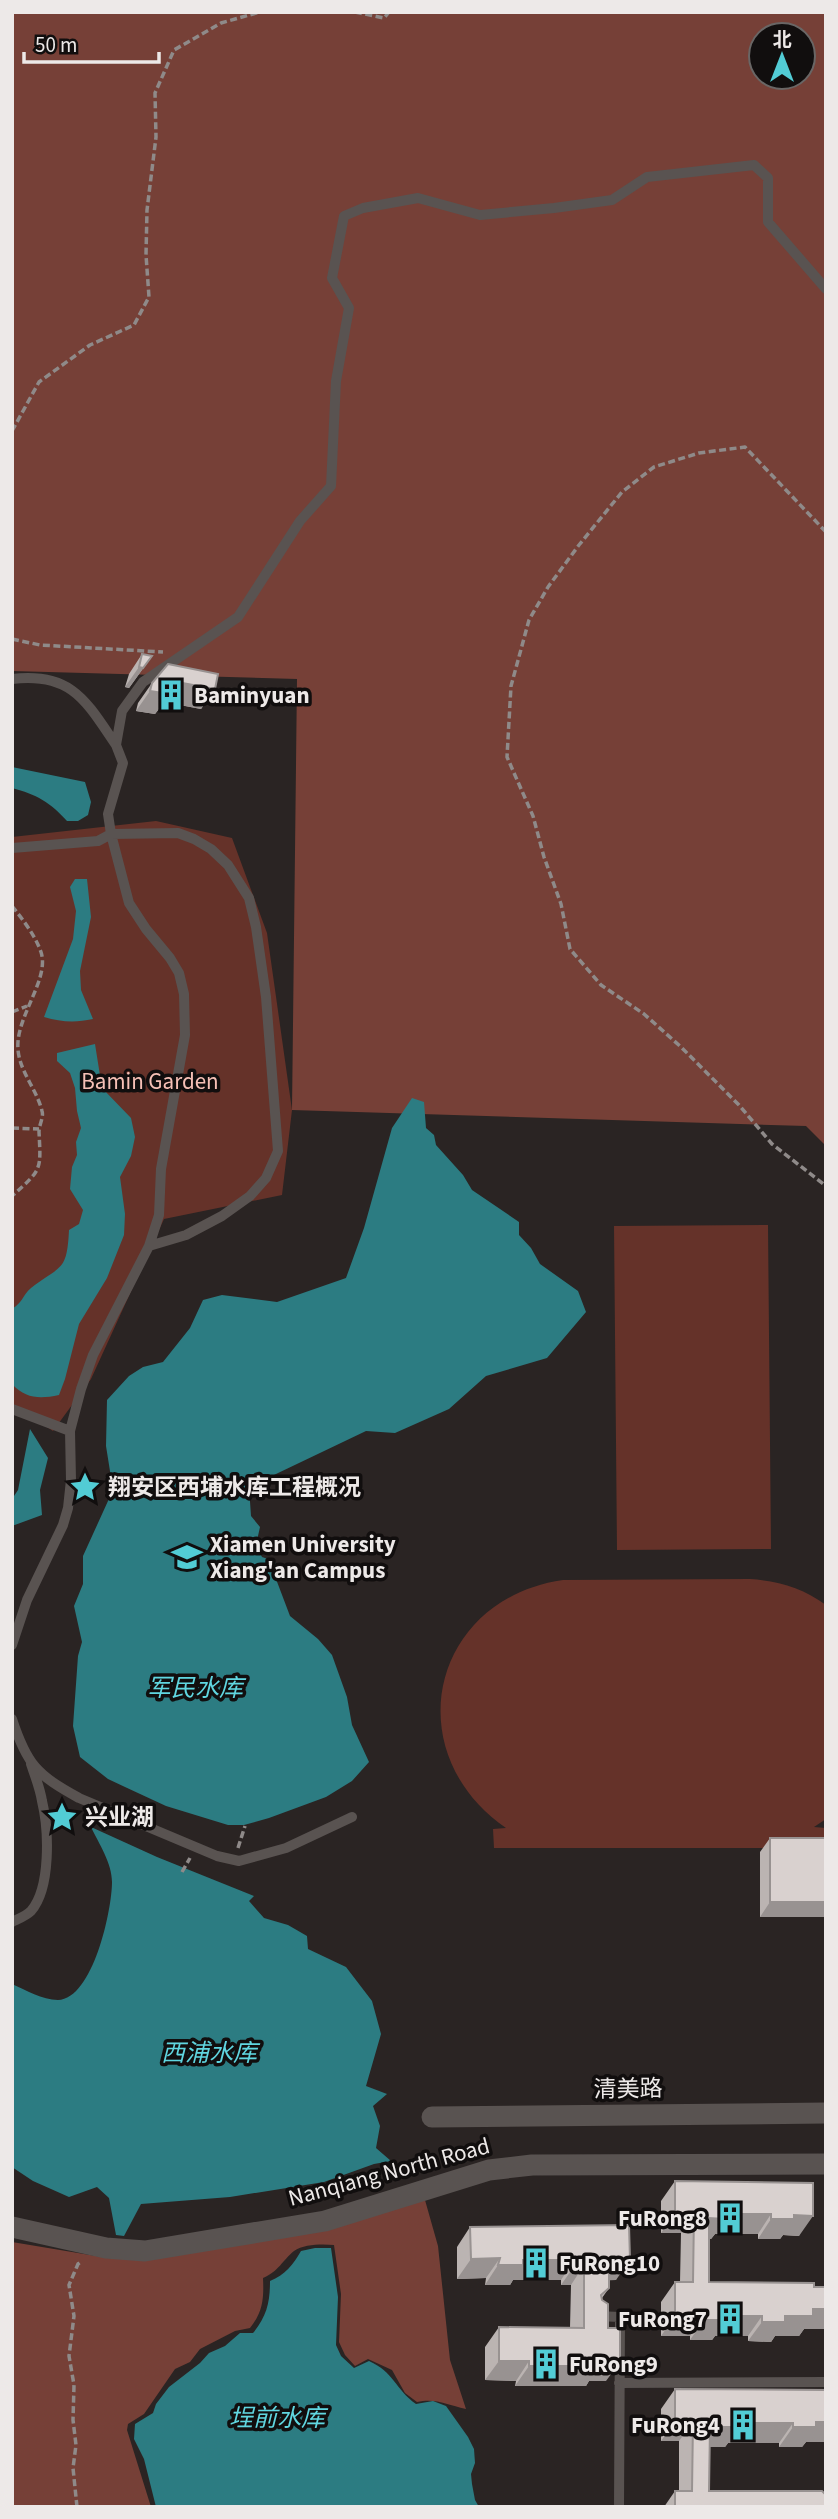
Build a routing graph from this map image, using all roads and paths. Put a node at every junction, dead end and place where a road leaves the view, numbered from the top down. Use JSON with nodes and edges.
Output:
{"nodes":[{"id":1,"x":260,"y":12,"type":"edge"},
{"id":2,"x":355,"y":12,"type":"edge"},
{"id":3,"x":389,"y":12,"type":"edge"},
{"id":4,"x":826,"y":289,"type":"edge"},
{"id":5,"x":12,"y":431,"type":"edge"},
{"id":6,"x":826,"y":532,"type":"edge"},
{"id":7,"x":12,"y":639,"type":"edge"},
{"id":8,"x":185,"y":653,"type":"junction"},
{"id":9,"x":12,"y":679,"type":"edge"},
{"id":10,"x":116,"y":745,"type":"junction"},
{"id":11,"x":111,"y":834,"type":"junction"},
{"id":12,"x":12,"y":848,"type":"edge"},
{"id":13,"x":12,"y":906,"type":"edge"},
{"id":14,"x":27,"y":1006,"type":"junction"},
{"id":15,"x":12,"y":1012,"type":"edge"},
{"id":16,"x":18,"y":1034,"type":"junction"},
{"id":17,"x":12,"y":1037,"type":"edge"},
{"id":18,"x":12,"y":1127,"type":"edge"},
{"id":19,"x":39,"y":1129,"type":"junction"},
{"id":20,"x":826,"y":1186,"type":"edge"},
{"id":21,"x":12,"y":1196,"type":"edge"},
{"id":22,"x":149,"y":1246,"type":"junction"},
{"id":23,"x":12,"y":1409,"type":"edge"},
{"id":24,"x":70,"y":1431,"type":"junction"},
{"id":25,"x":12,"y":1645,"type":"edge"},
{"id":26,"x":12,"y":1719,"type":"edge"},
{"id":27,"x":31,"y":1764,"type":"junction"},
{"id":28,"x":352,"y":1817,"type":"dead end"},
{"id":29,"x":245,"y":1826,"type":"dead end"},
{"id":30,"x":234,"y":1860,"type":"junction"},
{"id":31,"x":12,"y":1922,"type":"edge"},
{"id":32,"x":826,"y":2113,"type":"edge"},
{"id":33,"x":432,"y":2117,"type":"dead end"},
{"id":34,"x":826,"y":2164,"type":"edge"},
{"id":35,"x":12,"y":2227,"type":"edge"},
{"id":36,"x":92,"y":2245,"type":"junction"},
{"id":37,"x":595,"y":2316,"type":"edge"},
{"id":38,"x":826,"y":2382,"type":"edge"},
{"id":39,"x":619,"y":2383,"type":"junction"},
{"id":40,"x":77,"y":2507,"type":"edge"},
{"id":41,"x":619,"y":2507,"type":"edge"}],
"edges":[{"from":1,"to":5,"type":"path"},
{"from":2,"to":3,"type":"path"},
{"from":4,"to":8,"type":"lane"},
{"from":6,"to":20,"type":"path"},
{"from":7,"to":8,"type":"path"},
{"from":8,"to":10,"type":"lane"},
{"from":9,"to":10,"type":"lane"},
{"from":10,"to":11,"type":"lane"},
{"from":11,"to":12,"type":"lane"},
{"from":11,"to":22,"type":"lane"},
{"from":11,"to":22,"type":"lane"},
{"from":13,"to":14,"type":"path"},
{"from":14,"to":15,"type":"path"},
{"from":14,"to":16,"type":"path"},
{"from":16,"to":17,"type":"path"},
{"from":16,"to":19,"type":"path"},
{"from":18,"to":19,"type":"path"},
{"from":19,"to":21,"type":"path"},
{"from":22,"to":24,"type":"lane"},
{"from":23,"to":24,"type":"lane"},
{"from":24,"to":25,"type":"lane"},
{"from":26,"to":27,"type":"lane"},
{"from":27,"to":30,"type":"lane"},
{"from":27,"to":31,"type":"lane"},
{"from":28,"to":30,"type":"lane"},
{"from":29,"to":30,"type":"path"},
{"from":32,"to":33,"type":"street","name":"清美路"},
{"from":34,"to":36,"type":"street","name":"Nanqiang North Road"},
{"from":35,"to":36,"type":"street","name":"Nanqiang North Road"},
{"from":36,"to":40,"type":"path"},
{"from":37,"to":39,"type":"lane"},
{"from":38,"to":39,"type":"lane"},
{"from":39,"to":41,"type":"lane"}]}
